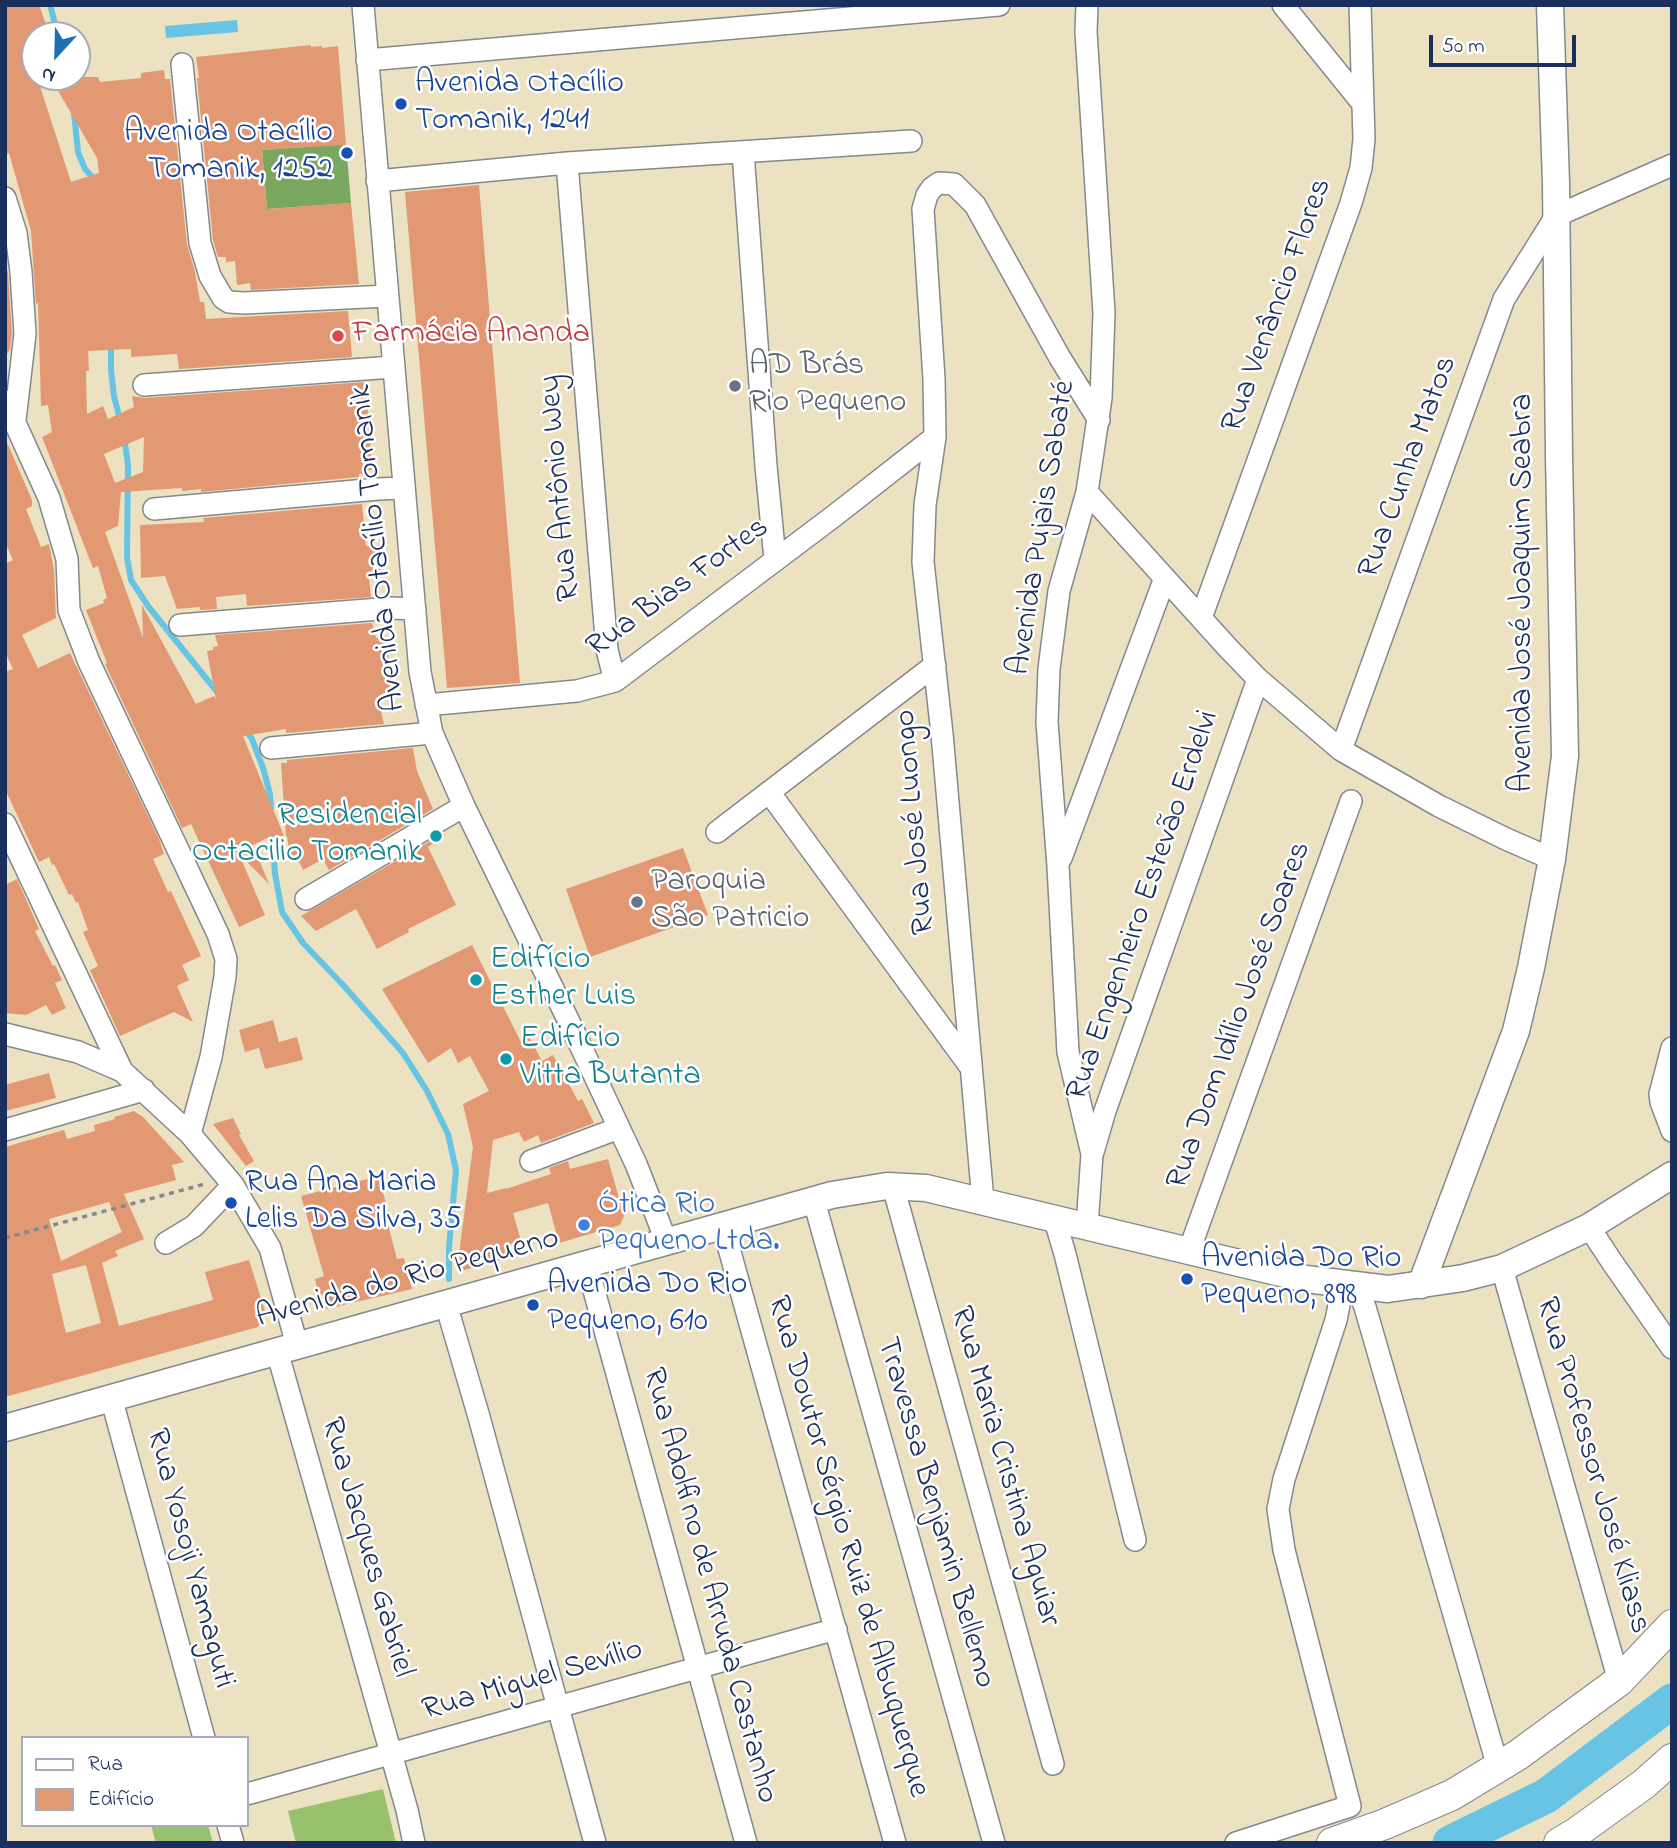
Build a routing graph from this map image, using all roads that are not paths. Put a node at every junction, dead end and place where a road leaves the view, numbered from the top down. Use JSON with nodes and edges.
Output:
{"nodes":[{"id":1,"x":363,"y":5,"type":"edge"},
{"id":2,"x":999,"y":5,"type":"edge"},
{"id":3,"x":1087,"y":5,"type":"edge"},
{"id":4,"x":1283,"y":5,"type":"edge"},
{"id":5,"x":1360,"y":5,"type":"edge"},
{"id":6,"x":1550,"y":5,"type":"edge"},
{"id":7,"x":367,"y":60,"type":"junction"},
{"id":8,"x":182,"y":64,"type":"dead end"},
{"id":9,"x":1363,"y":104,"type":"junction"},
{"id":10,"x":911,"y":141,"type":"dead end"},
{"id":11,"x":743,"y":152,"type":"junction"},
{"id":12,"x":567,"y":163,"type":"junction"},
{"id":13,"x":1672,"y":165,"type":"edge"},
{"id":14,"x":377,"y":181,"type":"junction"},
{"id":15,"x":5,"y":198,"type":"edge"},
{"id":16,"x":1556,"y":216,"type":"junction"},
{"id":17,"x":387,"y":296,"type":"junction"},
{"id":18,"x":393,"y":367,"type":"junction"},
{"id":19,"x":144,"y":385,"type":"dead end"},
{"id":20,"x":5,"y":401,"type":"edge"},
{"id":21,"x":15,"y":420,"type":"junction"},
{"id":22,"x":1099,"y":420,"type":"junction"},
{"id":23,"x":935,"y":437,"type":"junction"},
{"id":24,"x":404,"y":488,"type":"junction"},
{"id":25,"x":1087,"y":492,"type":"junction"},
{"id":26,"x":154,"y":509,"type":"dead end"},
{"id":27,"x":775,"y":559,"type":"junction"},
{"id":28,"x":1165,"y":578,"type":"junction"},
{"id":29,"x":415,"y":609,"type":"junction"},
{"id":30,"x":1201,"y":618,"type":"junction"},
{"id":31,"x":180,"y":625,"type":"dead end"},
{"id":32,"x":935,"y":665,"type":"junction"},
{"id":33,"x":1258,"y":679,"type":"junction"},
{"id":34,"x":615,"y":681,"type":"junction"},
{"id":35,"x":426,"y":705,"type":"junction"},
{"id":36,"x":432,"y":733,"type":"junction"},
{"id":37,"x":271,"y":748,"type":"dead end"},
{"id":38,"x":1341,"y":750,"type":"junction"},
{"id":39,"x":769,"y":792,"type":"junction"},
{"id":40,"x":1351,"y":801,"type":"dead end"},
{"id":41,"x":464,"y":806,"type":"junction"},
{"id":42,"x":5,"y":824,"type":"edge"},
{"id":43,"x":717,"y":832,"type":"dead end"},
{"id":44,"x":1552,"y":859,"type":"junction"},
{"id":45,"x":1058,"y":866,"type":"junction"},
{"id":46,"x":306,"y":899,"type":"dead end"},
{"id":47,"x":5,"y":1034,"type":"edge"},
{"id":48,"x":1672,"y":1048,"type":"edge"},
{"id":49,"x":971,"y":1067,"type":"junction"},
{"id":50,"x":122,"y":1071,"type":"junction"},
{"id":51,"x":144,"y":1090,"type":"junction"},
{"id":52,"x":619,"y":1128,"type":"junction"},
{"id":53,"x":5,"y":1130,"type":"edge"},
{"id":54,"x":1672,"y":1131,"type":"edge"},
{"id":55,"x":190,"y":1134,"type":"junction"},
{"id":56,"x":1092,"y":1154,"type":"junction"},
{"id":57,"x":531,"y":1161,"type":"dead end"},
{"id":58,"x":1672,"y":1175,"type":"edge"},
{"id":59,"x":230,"y":1181,"type":"junction"},
{"id":60,"x":892,"y":1186,"type":"junction"},
{"id":61,"x":814,"y":1201,"type":"junction"},
{"id":62,"x":983,"y":1201,"type":"junction"},
{"id":63,"x":1054,"y":1217,"type":"junction"},
{"id":64,"x":1087,"y":1226,"type":"junction"},
{"id":65,"x":723,"y":1227,"type":"junction"},
{"id":66,"x":1589,"y":1227,"type":"junction"},
{"id":67,"x":166,"y":1243,"type":"dead end"},
{"id":68,"x":667,"y":1243,"type":"junction"},
{"id":69,"x":1189,"y":1251,"type":"junction"},
{"id":70,"x":587,"y":1265,"type":"junction"},
{"id":71,"x":1502,"y":1268,"type":"junction"},
{"id":72,"x":1350,"y":1285,"type":"junction"},
{"id":73,"x":1421,"y":1285,"type":"junction"},
{"id":74,"x":446,"y":1304,"type":"junction"},
{"id":75,"x":287,"y":1348,"type":"junction"},
{"id":76,"x":1672,"y":1348,"type":"edge"},
{"id":77,"x":111,"y":1398,"type":"junction"},
{"id":78,"x":5,"y":1428,"type":"edge"},
{"id":79,"x":1135,"y":1540,"type":"dead end"},
{"id":80,"x":1670,"y":1624,"type":"edge"},
{"id":81,"x":836,"y":1629,"type":"junction"},
{"id":82,"x":698,"y":1668,"type":"junction"},
{"id":83,"x":1619,"y":1681,"type":"junction"},
{"id":84,"x":558,"y":1707,"type":"junction"},
{"id":85,"x":203,"y":1736,"type":"edge"},
{"id":86,"x":391,"y":1754,"type":"junction"},
{"id":87,"x":1672,"y":1759,"type":"edge"},
{"id":88,"x":1053,"y":1764,"type":"dead end"},
{"id":89,"x":1498,"y":1767,"type":"junction"},
{"id":90,"x":248,"y":1794,"type":"edge"},
{"id":91,"x":414,"y":1843,"type":"edge"},
{"id":92,"x":595,"y":1843,"type":"edge"},
{"id":93,"x":746,"y":1843,"type":"edge"},
{"id":94,"x":895,"y":1843,"type":"edge"},
{"id":95,"x":994,"y":1843,"type":"edge"},
{"id":96,"x":1236,"y":1843,"type":"edge"},
{"id":97,"x":1332,"y":1843,"type":"edge"},
{"id":98,"x":1559,"y":1843,"type":"edge"}],
"edges":[{"from":1,"to":7,"type":"street","name":"Avenida Otacílio Tomanik"},
{"from":2,"to":7,"type":"street"},
{"from":3,"to":22,"type":"street","name":"Avenida Pujais Sabaté"},
{"from":4,"to":9,"type":"street"},
{"from":5,"to":9,"type":"street","name":"Rua Venâncio Flores"},
{"from":6,"to":16,"type":"main road","name":"Avenida José Joaquim Seabra"},
{"from":7,"to":14,"type":"street","name":"Avenida Otacílio Tomanik"},
{"from":8,"to":17,"type":"street"},
{"from":9,"to":30,"type":"street","name":"Rua Venâncio Flores"},
{"from":10,"to":11,"type":"street"},
{"from":11,"to":12,"type":"street"},
{"from":11,"to":27,"type":"street"},
{"from":12,"to":14,"type":"street"},
{"from":12,"to":34,"type":"street","name":"Rua Antônio Wey"},
{"from":13,"to":16,"type":"street"},
{"from":14,"to":17,"type":"street","name":"Avenida Otacílio Tomanik"},
{"from":15,"to":21,"type":"street"},
{"from":16,"to":38,"type":"street","name":"Rua Cunha Matos"},
{"from":16,"to":44,"type":"main road","name":"Avenida José Joaquim Seabra"},
{"from":17,"to":18,"type":"street","name":"Avenida Otacílio Tomanik"},
{"from":18,"to":19,"type":"street"},
{"from":18,"to":24,"type":"street","name":"Avenida Otacílio Tomanik"},
{"from":20,"to":21,"type":"street"},
{"from":21,"to":55,"type":"street"},
{"from":22,"to":23,"type":"street","name":"Rua José Luongo"},
{"from":22,"to":25,"type":"street","name":"Avenida Pujais Sabaté"},
{"from":23,"to":27,"type":"street","name":"Rua Bias Fortes"},
{"from":23,"to":32,"type":"street","name":"Rua José Luongo"},
{"from":24,"to":26,"type":"street"},
{"from":24,"to":29,"type":"street","name":"Avenida Otacílio Tomanik"},
{"from":25,"to":28,"type":"street"},
{"from":25,"to":45,"type":"street","name":"Avenida Pujais Sabaté"},
{"from":27,"to":34,"type":"street","name":"Rua Bias Fortes"},
{"from":28,"to":30,"type":"street"},
{"from":28,"to":45,"type":"street"},
{"from":29,"to":31,"type":"street"},
{"from":29,"to":35,"type":"street","name":"Avenida Otacílio Tomanik"},
{"from":30,"to":33,"type":"street"},
{"from":32,"to":39,"type":"street"},
{"from":32,"to":49,"type":"street","name":"Rua José Luongo"},
{"from":33,"to":38,"type":"street"},
{"from":33,"to":56,"type":"street","name":"Rua Engenheiro Estevão Erdelvi"},
{"from":34,"to":35,"type":"street","name":"Rua Bias Fortes"},
{"from":35,"to":36,"type":"street","name":"Avenida Otacílio Tomanik"},
{"from":36,"to":37,"type":"street"},
{"from":36,"to":41,"type":"street","name":"Avenida Otacílio Tomanik"},
{"from":38,"to":44,"type":"street"},
{"from":39,"to":43,"type":"street"},
{"from":39,"to":49,"type":"street"},
{"from":40,"to":69,"type":"street","name":"Rua Dom Idílio José Soares"},
{"from":41,"to":46,"type":"street"},
{"from":41,"to":52,"type":"street","name":"Avenida Otacílio Tomanik"},
{"from":42,"to":50,"type":"street"},
{"from":44,"to":73,"type":"main road","name":"Avenida José Joaquim Seabra"},
{"from":45,"to":56,"type":"street","name":"Avenida Pujais Sabaté"},
{"from":47,"to":50,"type":"street"},
{"from":48,"to":54,"type":"street"},
{"from":49,"to":62,"type":"street","name":"Rua José Luongo"},
{"from":50,"to":51,"type":"street","name":"Rua Jacques Gabriel"},
{"from":51,"to":53,"type":"street"},
{"from":51,"to":55,"type":"street","name":"Rua Jacques Gabriel"},
{"from":52,"to":57,"type":"street"},
{"from":52,"to":68,"type":"street","name":"Avenida Otacílio Tomanik"},
{"from":55,"to":59,"type":"street","name":"Rua Jacques Gabriel"},
{"from":56,"to":64,"type":"street","name":"Avenida Pujais Sabaté"},
{"from":58,"to":66,"type":"main road","name":"Avenida do Rio Pequeno"},
{"from":59,"to":67,"type":"street"},
{"from":59,"to":75,"type":"street","name":"Rua Jacques Gabriel"},
{"from":60,"to":61,"type":"main road","name":"Avenida do Rio Pequeno"},
{"from":60,"to":62,"type":"main road","name":"Avenida do Rio Pequeno"},
{"from":60,"to":88,"type":"street","name":"Rua Maria Cristina Aguiar"},
{"from":61,"to":65,"type":"main road","name":"Avenida do Rio Pequeno"},
{"from":61,"to":95,"type":"street","name":"Travessa Benjamin Bellemo"},
{"from":62,"to":63,"type":"main road","name":"Avenida do Rio Pequeno"},
{"from":63,"to":64,"type":"main road","name":"Avenida do Rio Pequeno"},
{"from":63,"to":79,"type":"street"},
{"from":64,"to":69,"type":"main road","name":"Avenida do Rio Pequeno"},
{"from":65,"to":68,"type":"main road","name":"Avenida do Rio Pequeno"},
{"from":65,"to":81,"type":"street","name":"Rua Doutor Sérgio Ruiz de Albuquerque"},
{"from":66,"to":71,"type":"main road","name":"Avenida do Rio Pequeno"},
{"from":66,"to":76,"type":"street"},
{"from":68,"to":70,"type":"main road","name":"Avenida do Rio Pequeno"},
{"from":69,"to":72,"type":"main road","name":"Avenida do Rio Pequeno"},
{"from":70,"to":74,"type":"main road","name":"Avenida do Rio Pequeno"},
{"from":70,"to":82,"type":"street","name":"Rua Adolfino de Arruda Castanho"},
{"from":71,"to":73,"type":"main road","name":"Avenida do Rio Pequeno"},
{"from":71,"to":83,"type":"street","name":"Rua Professor José Kliass"},
{"from":72,"to":73,"type":"main road","name":"Avenida do Rio Pequeno"},
{"from":72,"to":89,"type":"street"},
{"from":72,"to":96,"type":"street"},
{"from":74,"to":75,"type":"main road","name":"Avenida do Rio Pequeno"},
{"from":74,"to":84,"type":"street"},
{"from":75,"to":77,"type":"main road","name":"Avenida do Rio Pequeno"},
{"from":75,"to":86,"type":"street","name":"Rua Jacques Gabriel"},
{"from":77,"to":78,"type":"main road","name":"Avenida do Rio Pequeno"},
{"from":77,"to":85,"type":"street","name":"Rua Yosoji Yamaguti"},
{"from":80,"to":83,"type":"highway"},
{"from":81,"to":82,"type":"street","name":"Rua Miguel Sevílio"},
{"from":81,"to":94,"type":"street","name":"Rua Doutor Sérgio Ruiz de Albuquerque"},
{"from":82,"to":84,"type":"street","name":"Rua Miguel Sevílio"},
{"from":82,"to":93,"type":"street","name":"Rua Adolfino de Arruda Castanho"},
{"from":83,"to":89,"type":"highway"},
{"from":84,"to":86,"type":"street","name":"Rua Miguel Sevílio"},
{"from":84,"to":92,"type":"street"},
{"from":86,"to":90,"type":"street","name":"Rua Miguel Sevílio"},
{"from":86,"to":91,"type":"street","name":"Rua Jacques Gabriel"},
{"from":87,"to":98,"type":"highway"},
{"from":89,"to":97,"type":"highway"}]}
